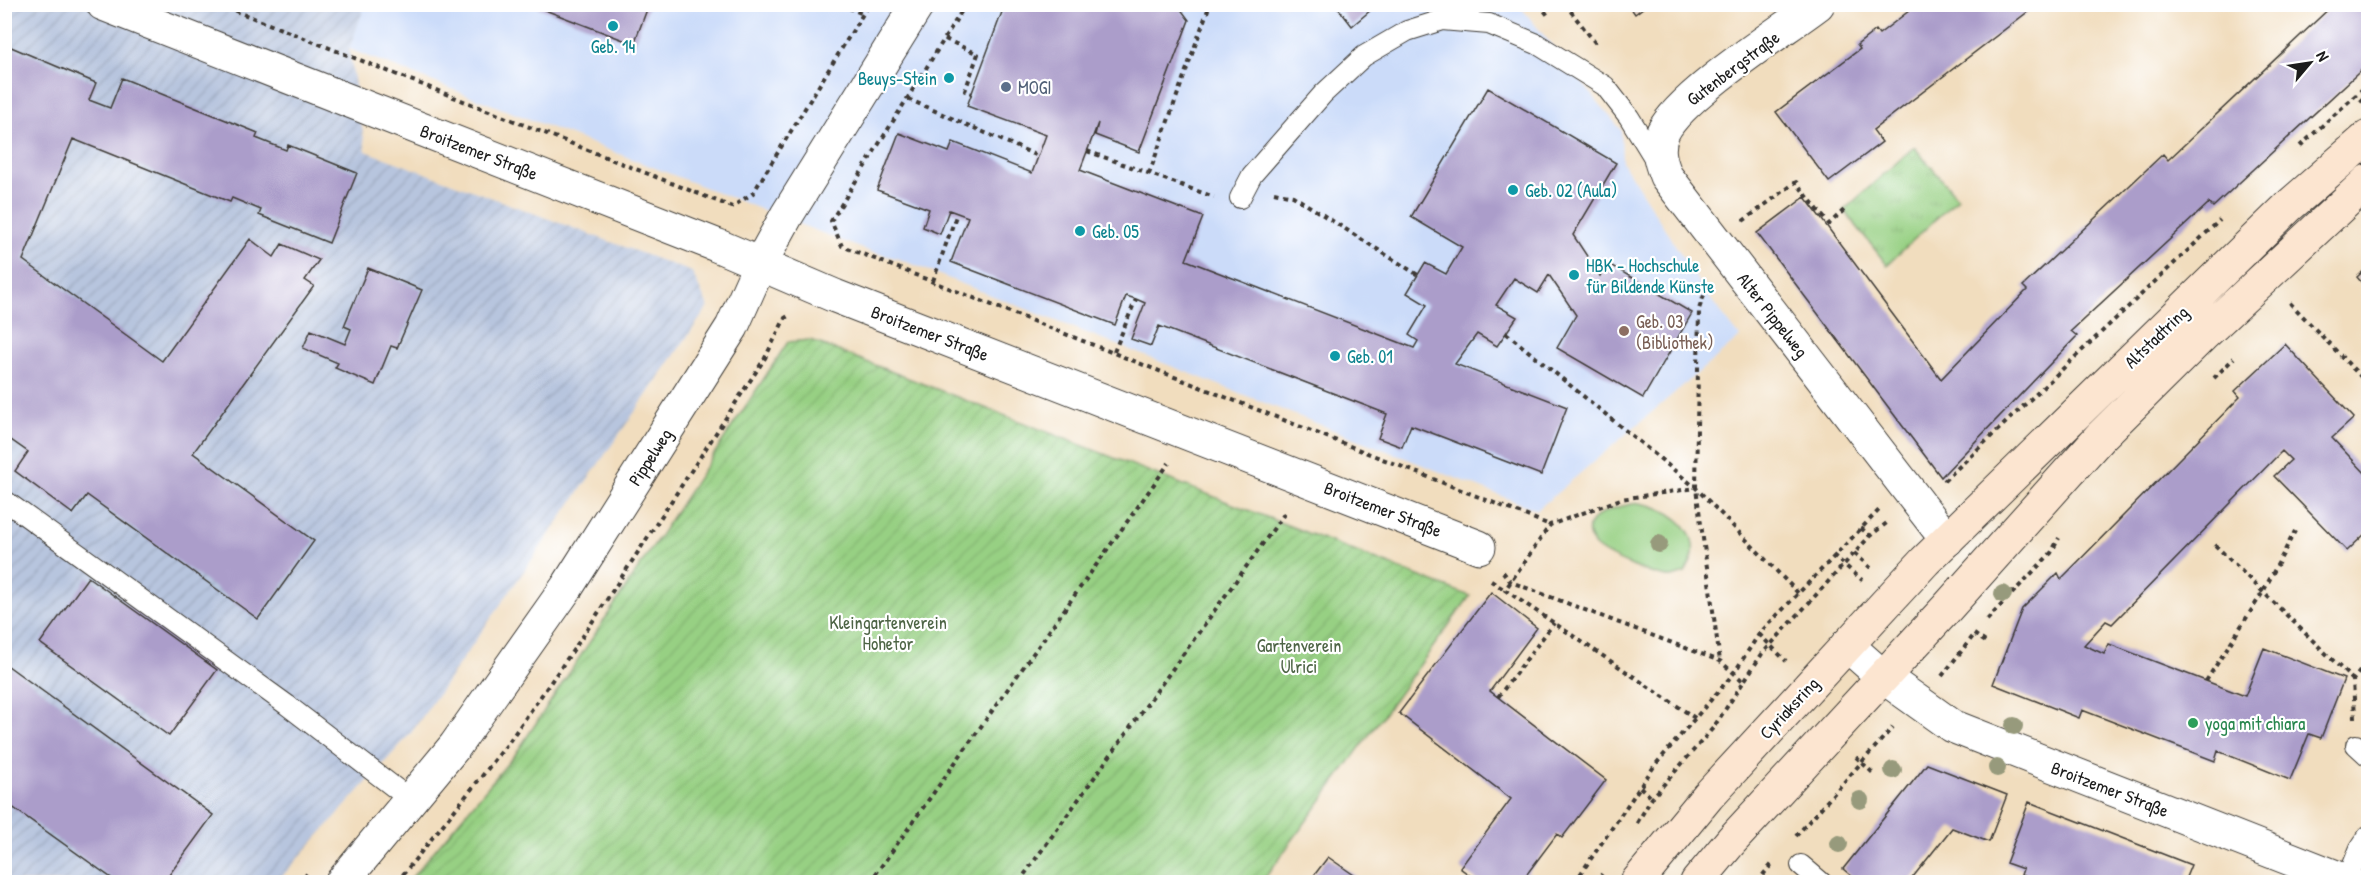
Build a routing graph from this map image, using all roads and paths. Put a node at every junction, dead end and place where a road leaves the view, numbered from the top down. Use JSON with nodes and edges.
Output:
{"nodes":[{"id":1,"x":103,"y":4,"type":"edge"},
{"id":2,"x":218,"y":4,"type":"edge"},
{"id":3,"x":840,"y":4,"type":"edge"},
{"id":4,"x":869,"y":4,"type":"edge"},
{"id":5,"x":918,"y":4,"type":"edge"},
{"id":6,"x":966,"y":4,"type":"edge"},
{"id":7,"x":1210,"y":4,"type":"edge"},
{"id":8,"x":1818,"y":4,"type":"edge"},
{"id":9,"x":863,"y":14,"type":"junction"},
{"id":10,"x":945,"y":39,"type":"junction"},
{"id":11,"x":2368,"y":84,"type":"edge"},
{"id":12,"x":972,"y":94,"type":"dead end"},
{"id":13,"x":908,"y":99,"type":"junction"},
{"id":14,"x":2368,"y":137,"type":"edge"},
{"id":15,"x":2293,"y":153,"type":"dead end"},
{"id":16,"x":1038,"y":156,"type":"dead end"},
{"id":17,"x":1149,"y":174,"type":"dead end"},
{"id":18,"x":1666,"y":176,"type":"junction"},
{"id":19,"x":2368,"y":181,"type":"edge"},
{"id":20,"x":1240,"y":198,"type":"dead end"},
{"id":21,"x":1844,"y":210,"type":"dead end"},
{"id":22,"x":957,"y":213,"type":"dead end"},
{"id":23,"x":1735,"y":213,"type":"dead end"},
{"id":24,"x":2226,"y":215,"type":"dead end"},
{"id":25,"x":1747,"y":218,"type":"dead end"},
{"id":26,"x":1742,"y":222,"type":"dead end"},
{"id":27,"x":760,"y":264,"type":"junction"},
{"id":28,"x":1709,"y":279,"type":"dead end"},
{"id":29,"x":933,"y":281,"type":"junction"},
{"id":30,"x":2299,"y":295,"type":"dead end"},
{"id":31,"x":1136,"y":299,"type":"dead end"},
{"id":32,"x":2290,"y":303,"type":"junction"},
{"id":33,"x":2282,"y":311,"type":"dead end"},
{"id":34,"x":793,"y":313,"type":"dead end"},
{"id":35,"x":1506,"y":333,"type":"dead end"},
{"id":36,"x":1114,"y":352,"type":"junction"},
{"id":37,"x":2240,"y":352,"type":"dead end"},
{"id":38,"x":765,"y":358,"type":"dead end"},
{"id":39,"x":2368,"y":384,"type":"edge"},
{"id":40,"x":2207,"y":385,"type":"dead end"},
{"id":41,"x":1161,"y":477,"type":"dead end"},
{"id":42,"x":1696,"y":488,"type":"junction"},
{"id":43,"x":1930,"y":495,"type":"junction"},
{"id":44,"x":4,"y":500,"type":"edge"},
{"id":45,"x":1885,"y":504,"type":"dead end"},
{"id":46,"x":1278,"y":523,"type":"dead end"},
{"id":47,"x":1550,"y":525,"type":"junction"},
{"id":48,"x":1861,"y":528,"type":"junction"},
{"id":49,"x":2295,"y":531,"type":"dead end"},
{"id":50,"x":1870,"y":536,"type":"junction"},
{"id":51,"x":2060,"y":536,"type":"dead end"},
{"id":52,"x":1947,"y":540,"type":"junction"},
{"id":53,"x":2215,"y":545,"type":"dead end"},
{"id":54,"x":1479,"y":547,"type":"joint"},
{"id":55,"x":1833,"y":555,"type":"junction"},
{"id":56,"x":1844,"y":565,"type":"junction"},
{"id":57,"x":1862,"y":580,"type":"dead end"},
{"id":58,"x":1511,"y":582,"type":"junction"},
{"id":59,"x":2263,"y":592,"type":"junction"},
{"id":60,"x":1798,"y":593,"type":"junction"},
{"id":61,"x":1554,"y":623,"type":"junction"},
{"id":62,"x":1759,"y":634,"type":"junction"},
{"id":63,"x":1974,"y":634,"type":"junction"},
{"id":64,"x":1987,"y":643,"type":"dead end"},
{"id":65,"x":1770,"y":644,"type":"junction"},
{"id":66,"x":1847,"y":645,"type":"junction"},
{"id":67,"x":1720,"y":661,"type":"junction"},
{"id":68,"x":2368,"y":661,"type":"edge"},
{"id":69,"x":1787,"y":662,"type":"dead end"},
{"id":70,"x":1734,"y":673,"type":"junction"},
{"id":71,"x":1882,"y":676,"type":"junction"},
{"id":72,"x":2354,"y":680,"type":"junction"},
{"id":73,"x":1743,"y":681,"type":"junction"},
{"id":74,"x":2206,"y":681,"type":"dead end"},
{"id":75,"x":1498,"y":697,"type":"dead end"},
{"id":76,"x":1917,"y":703,"type":"junction"},
{"id":77,"x":1695,"y":718,"type":"junction"},
{"id":78,"x":2362,"y":750,"type":"edge"},
{"id":79,"x":1862,"y":763,"type":"junction"},
{"id":80,"x":1874,"y":774,"type":"dead end"},
{"id":81,"x":1665,"y":782,"type":"dead end"},
{"id":82,"x":1640,"y":787,"type":"junction"},
{"id":83,"x":1652,"y":798,"type":"dead end"},
{"id":84,"x":412,"y":801,"type":"junction"},
{"id":85,"x":2368,"y":836,"type":"edge"},
{"id":86,"x":1792,"y":841,"type":"dead end"},
{"id":87,"x":1802,"y":865,"type":"dead end"},
{"id":88,"x":1767,"y":870,"type":"dead end"},
{"id":89,"x":342,"y":882,"type":"edge"},
{"id":90,"x":870,"y":882,"type":"edge"},
{"id":91,"x":1019,"y":882,"type":"edge"},
{"id":92,"x":1575,"y":882,"type":"edge"},
{"id":93,"x":1637,"y":882,"type":"edge"},
{"id":94,"x":1697,"y":882,"type":"edge"},
{"id":95,"x":1757,"y":882,"type":"edge"},
{"id":96,"x":1821,"y":882,"type":"edge"},
{"id":97,"x":2348,"y":882,"type":"edge"}],
"edges":[{"from":1,"to":27,"type":"street","name":"Broitzemer Straße"},
{"from":2,"to":9,"type":"path"},
{"from":3,"to":9,"type":"path"},
{"from":4,"to":9,"type":"path"},
{"from":5,"to":27,"type":"street","name":"Pippelweg"},
{"from":6,"to":10,"type":"path"},
{"from":7,"to":17,"type":"path"},
{"from":8,"to":18,"type":"street","name":"Gutenbergstraße"},
{"from":10,"to":12,"type":"path"},
{"from":10,"to":13,"type":"path"},
{"from":11,"to":15,"type":"path"},
{"from":13,"to":16,"type":"path"},
{"from":13,"to":29,"type":"path"},
{"from":14,"to":52,"type":"main road","name":"Altstadtring"},
{"from":18,"to":20,"type":"lane","name":"Alter Pippelweg"},
{"from":18,"to":43,"type":"street","name":"Alter Pippelweg"},
{"from":19,"to":71,"type":"main road","name":"Altstadtring"},
{"from":21,"to":25,"type":"path"},
{"from":22,"to":29,"type":"path"},
{"from":23,"to":26,"type":"path"},
{"from":24,"to":43,"type":"path"},
{"from":27,"to":54,"type":"street","name":"Broitzemer Straße"},
{"from":27,"to":84,"type":"street","name":"Pippelweg"},
{"from":28,"to":42,"type":"path"},
{"from":29,"to":36,"type":"path"},
{"from":30,"to":32,"type":"path"},
{"from":31,"to":36,"type":"path"},
{"from":32,"to":33,"type":"path"},
{"from":32,"to":39,"type":"path"},
{"from":34,"to":38,"type":"path"},
{"from":35,"to":42,"type":"path"},
{"from":36,"to":47,"type":"path"},
{"from":37,"to":40,"type":"path"},
{"from":41,"to":90,"type":"path"},
{"from":42,"to":47,"type":"path"},
{"from":42,"to":60,"type":"path"},
{"from":42,"to":67,"type":"path"},
{"from":43,"to":50,"type":"path"},
{"from":43,"to":52,"type":"street","name":"Alter Pippelweg"},
{"from":44,"to":84,"type":"lane"},
{"from":45,"to":48,"type":"path"},
{"from":46,"to":91,"type":"path"},
{"from":47,"to":58,"type":"path"},
{"from":48,"to":50,"type":"path"},
{"from":48,"to":55,"type":"path"},
{"from":49,"to":59,"type":"path"},
{"from":50,"to":56,"type":"path"},
{"from":51,"to":63,"type":"path"},
{"from":52,"to":66,"type":"main road","name":"Cyriaksring"},
{"from":53,"to":59,"type":"path"},
{"from":54,"to":58,"type":"path"},
{"from":55,"to":56,"type":"path"},
{"from":55,"to":60,"type":"path"},
{"from":56,"to":57,"type":"path"},
{"from":56,"to":65,"type":"path"},
{"from":58,"to":61,"type":"path"},
{"from":58,"to":67,"type":"path"},
{"from":59,"to":72,"type":"path"},
{"from":59,"to":74,"type":"path"},
{"from":60,"to":62,"type":"path"},
{"from":61,"to":75,"type":"path"},
{"from":61,"to":77,"type":"path"},
{"from":62,"to":65,"type":"path"},
{"from":62,"to":70,"type":"path"},
{"from":63,"to":64,"type":"path"},
{"from":63,"to":76,"type":"path"},
{"from":65,"to":69,"type":"path"},
{"from":65,"to":73,"type":"path"},
{"from":66,"to":71,"type":"street","name":"Broitzemer Straße"},
{"from":66,"to":93,"type":"main road","name":"Cyriaksring"},
{"from":67,"to":70,"type":"path"},
{"from":68,"to":72,"type":"path"},
{"from":70,"to":73,"type":"path"},
{"from":70,"to":77,"type":"path"},
{"from":71,"to":76,"type":"street","name":"Broitzemer Straße"},
{"from":71,"to":94,"type":"main road"},
{"from":72,"to":78,"type":"path"},
{"from":73,"to":81,"type":"path"},
{"from":76,"to":79,"type":"path"},
{"from":76,"to":97,"type":"street","name":"Broitzemer Straße"},
{"from":77,"to":82,"type":"path"},
{"from":79,"to":80,"type":"path"},
{"from":79,"to":86,"type":"path"},
{"from":82,"to":83,"type":"path"},
{"from":82,"to":92,"type":"path"},
{"from":84,"to":89,"type":"street","name":"Pippelweg"},
{"from":85,"to":97,"type":"lane"},
{"from":87,"to":96,"type":"lane"},
{"from":88,"to":95,"type":"path"}]}
